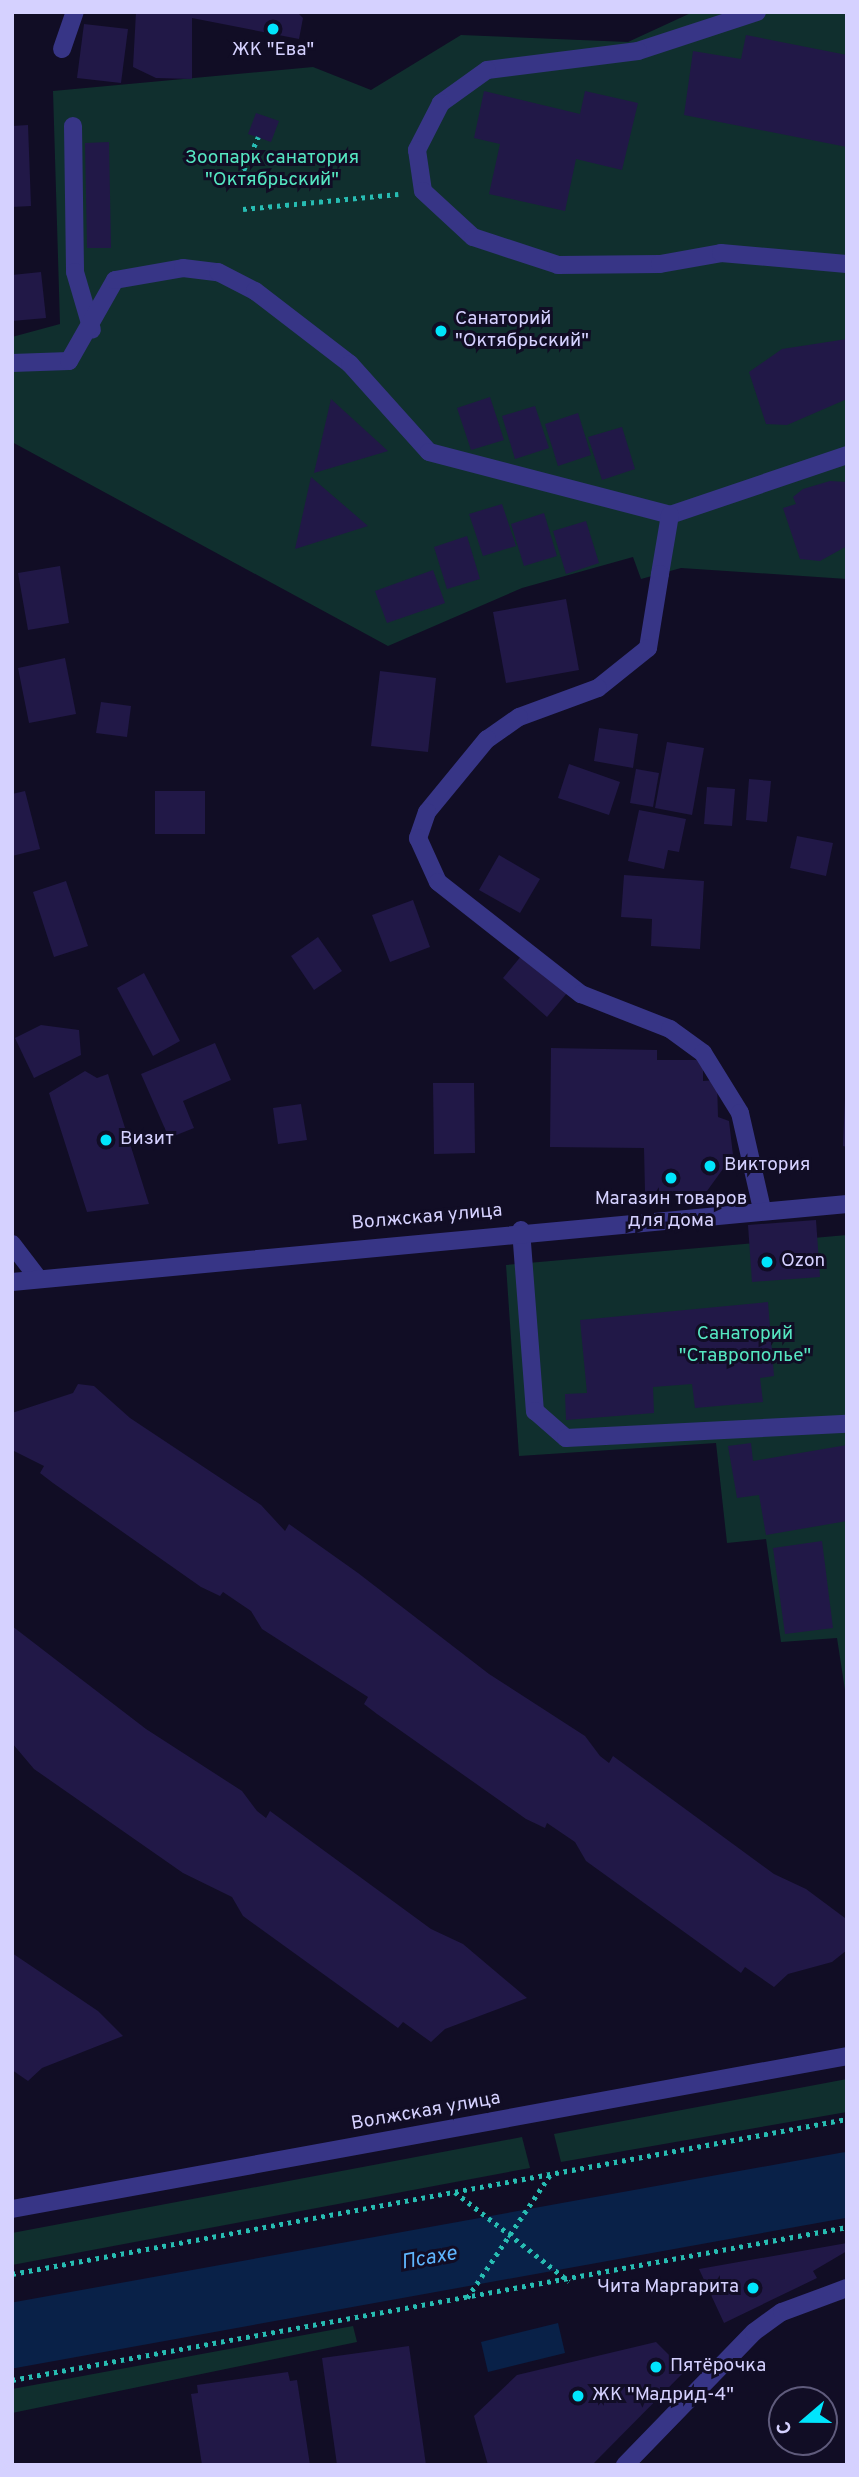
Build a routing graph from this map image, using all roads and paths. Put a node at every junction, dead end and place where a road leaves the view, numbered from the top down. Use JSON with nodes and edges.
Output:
{"nodes":[{"id":1,"x":75,"y":12,"type":"edge"},
{"id":2,"x":757,"y":12,"type":"edge"},
{"id":3,"x":62,"y":48,"type":"dead end"},
{"id":4,"x":73,"y":126,"type":"dead end"},
{"id":5,"x":258,"y":137,"type":"dead end"},
{"id":6,"x":240,"y":178,"type":"dead end"},
{"id":7,"x":424,"y":191,"type":"junction"},
{"id":8,"x":243,"y":209,"type":"dead end"},
{"id":9,"x":847,"y":264,"type":"edge"},
{"id":10,"x":92,"y":330,"type":"junction"},
{"id":11,"x":12,"y":363,"type":"edge"},
{"id":12,"x":847,"y":455,"type":"edge"},
{"id":13,"x":670,"y":515,"type":"junction"},
{"id":14,"x":847,"y":1204,"type":"edge"},
{"id":15,"x":762,"y":1209,"type":"junction"},
{"id":16,"x":521,"y":1230,"type":"junction"},
{"id":17,"x":12,"y":1244,"type":"edge"},
{"id":18,"x":38,"y":1278,"type":"junction"},
{"id":19,"x":12,"y":1282,"type":"edge"},
{"id":20,"x":847,"y":1424,"type":"edge"},
{"id":21,"x":847,"y":2056,"type":"edge"},
{"id":22,"x":847,"y":2119,"type":"edge"},
{"id":23,"x":550,"y":2175,"type":"junction"},
{"id":24,"x":455,"y":2192,"type":"junction"},
{"id":25,"x":12,"y":2209,"type":"edge"},
{"id":26,"x":847,"y":2227,"type":"edge"},
{"id":27,"x":12,"y":2274,"type":"edge"},
{"id":28,"x":570,"y":2282,"type":"junction"},
{"id":29,"x":847,"y":2288,"type":"edge"},
{"id":30,"x":467,"y":2298,"type":"junction"},
{"id":31,"x":12,"y":2380,"type":"edge"},
{"id":32,"x":625,"y":2465,"type":"edge"}],
"edges":[{"from":1,"to":3,"type":"street"},
{"from":2,"to":7,"type":"street"},
{"from":4,"to":10,"type":"street"},
{"from":5,"to":6,"type":"path"},
{"from":7,"to":8,"type":"path"},
{"from":7,"to":9,"type":"street"},
{"from":10,"to":11,"type":"street"},
{"from":10,"to":13,"type":"street"},
{"from":12,"to":13,"type":"street"},
{"from":13,"to":15,"type":"street"},
{"from":14,"to":15,"type":"street","name":"Волжская улица"},
{"from":15,"to":16,"type":"street","name":"Волжская улица"},
{"from":16,"to":18,"type":"street","name":"Волжская улица"},
{"from":16,"to":20,"type":"street"},
{"from":17,"to":18,"type":"street"},
{"from":18,"to":19,"type":"street","name":"Волжская улица"},
{"from":21,"to":25,"type":"street","name":"Волжская улица"},
{"from":22,"to":23,"type":"path"},
{"from":23,"to":24,"type":"path"},
{"from":23,"to":30,"type":"path"},
{"from":24,"to":27,"type":"path"},
{"from":24,"to":28,"type":"path"},
{"from":26,"to":28,"type":"path"},
{"from":28,"to":30,"type":"path"},
{"from":29,"to":32,"type":"street"},
{"from":30,"to":31,"type":"path"}]}
